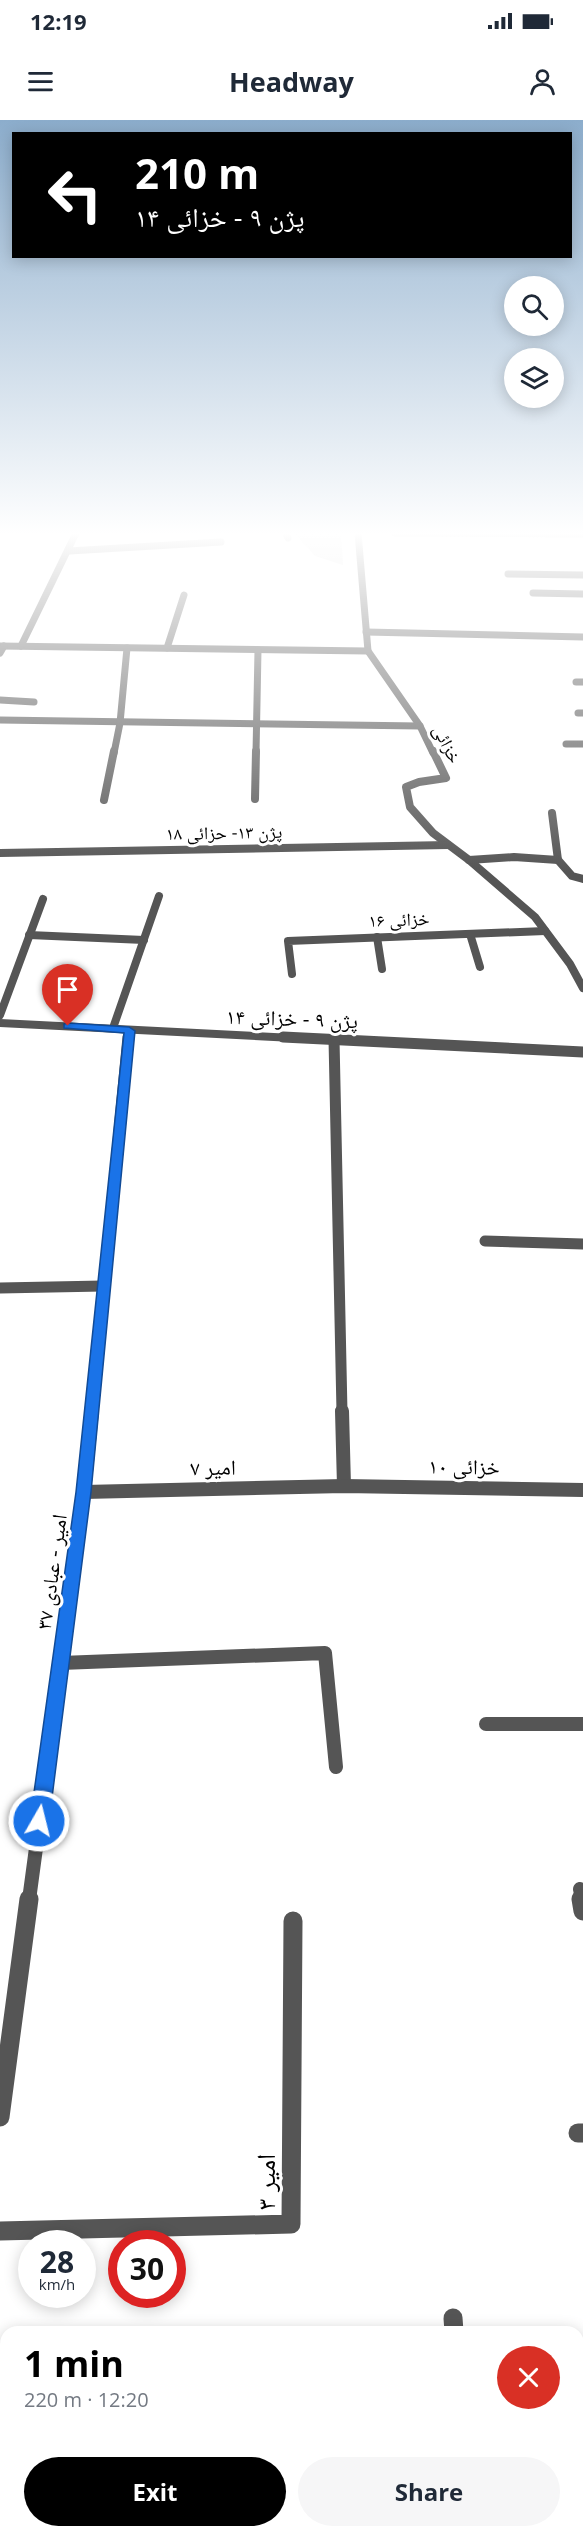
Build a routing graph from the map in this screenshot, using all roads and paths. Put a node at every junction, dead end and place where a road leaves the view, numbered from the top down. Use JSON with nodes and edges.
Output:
{"nodes":[{"id":1,"x":21,"y":646,"type":"joint"},
{"id":2,"x":367,"y":646,"type":"edge"},
{"id":3,"x":1,"y":648,"type":"edge"},
{"id":4,"x":127,"y":648,"type":"junction"},
{"id":5,"x":167,"y":648,"type":"joint"},
{"id":6,"x":258,"y":650,"type":"junction"},
{"id":7,"x":368,"y":651,"type":"junction"},
{"id":8,"x":0,"y":700,"type":"edge"},
{"id":9,"x":34,"y":702,"type":"dead end"},
{"id":10,"x":0,"y":720,"type":"edge"},
{"id":11,"x":120,"y":723,"type":"junction"},
{"id":12,"x":257,"y":724,"type":"junction"},
{"id":13,"x":420,"y":726,"type":"junction"},
{"id":14,"x":567,"y":744,"type":"dead end"},
{"id":15,"x":583,"y":744,"type":"edge"},
{"id":16,"x":255,"y":799,"type":"dead end"},
{"id":17,"x":104,"y":800,"type":"dead end"},
{"id":18,"x":552,"y":813,"type":"dead end"},
{"id":19,"x":448,"y":845,"type":"junction"},
{"id":20,"x":0,"y":853,"type":"edge"},
{"id":21,"x":469,"y":860,"type":"junction"},
{"id":22,"x":558,"y":860,"type":"junction"},
{"id":23,"x":583,"y":879,"type":"edge"},
{"id":24,"x":159,"y":896,"type":"dead end"},
{"id":25,"x":43,"y":900,"type":"dead end"},
{"id":26,"x":545,"y":931,"type":"junction"},
{"id":27,"x":29,"y":934,"type":"junction"},
{"id":28,"x":470,"y":934,"type":"junction"},
{"id":29,"x":377,"y":937,"type":"junction"},
{"id":30,"x":144,"y":940,"type":"junction"},
{"id":31,"x":480,"y":967,"type":"dead end"},
{"id":32,"x":382,"y":969,"type":"dead end"},
{"id":33,"x":292,"y":974,"type":"dead end"},
{"id":34,"x":583,"y":988,"type":"edge"},
{"id":35,"x":0,"y":1015,"type":"edge"},
{"id":36,"x":0,"y":1023,"type":"edge"},
{"id":37,"x":113,"y":1028,"type":"junction"},
{"id":38,"x":129,"y":1031,"type":"junction"},
{"id":39,"x":334,"y":1039,"type":"junction"},
{"id":40,"x":583,"y":1052,"type":"edge"},
{"id":41,"x":485,"y":1241,"type":"dead end"},
{"id":42,"x":583,"y":1244,"type":"edge"},
{"id":43,"x":103,"y":1287,"type":"junction"},
{"id":44,"x":0,"y":1288,"type":"edge"},
{"id":45,"x":344,"y":1486,"type":"junction"},
{"id":46,"x":583,"y":1490,"type":"edge"},
{"id":47,"x":84,"y":1492,"type":"junction"},
{"id":48,"x":61,"y":1663,"type":"junction"},
{"id":49,"x":486,"y":1724,"type":"dead end"},
{"id":50,"x":583,"y":1724,"type":"edge"},
{"id":51,"x":336,"y":1767,"type":"dead end"},
{"id":52,"x":580,"y":1889,"type":"dead end"},
{"id":53,"x":583,"y":1911,"type":"edge"},
{"id":54,"x":293,"y":1921,"type":"dead end"},
{"id":55,"x":0,"y":2117,"type":"edge"},
{"id":56,"x":0,"y":2231,"type":"edge"}],
"edges":[{"from":1,"to":3,"type":"street"},
{"from":1,"to":4,"type":"street"},
{"from":2,"to":7,"type":"street","name":"خزائی"},
{"from":4,"to":5,"type":"street"},
{"from":4,"to":11,"type":"street"},
{"from":5,"to":6,"type":"street"},
{"from":6,"to":7,"type":"street"},
{"from":6,"to":12,"type":"street"},
{"from":7,"to":13,"type":"street","name":"خزائی"},
{"from":8,"to":9,"type":"street"},
{"from":10,"to":11,"type":"street"},
{"from":11,"to":12,"type":"street"},
{"from":11,"to":17,"type":"street"},
{"from":12,"to":13,"type":"street"},
{"from":12,"to":16,"type":"street"},
{"from":13,"to":19,"type":"street","name":"خزائی"},
{"from":14,"to":15,"type":"street"},
{"from":18,"to":22,"type":"street"},
{"from":19,"to":20,"type":"street","name":"پژن ۱۳- حزائی ۱۸"},
{"from":19,"to":21,"type":"street","name":"خزائی"},
{"from":21,"to":22,"type":"street"},
{"from":21,"to":26,"type":"street","name":"خزائی"},
{"from":22,"to":23,"type":"street"},
{"from":24,"to":30,"type":"street"},
{"from":25,"to":27,"type":"street"},
{"from":26,"to":28,"type":"street","name":"خزائی ۱۶"},
{"from":26,"to":34,"type":"street","name":"خزائی"},
{"from":27,"to":30,"type":"street"},
{"from":27,"to":35,"type":"street"},
{"from":28,"to":29,"type":"street","name":"خزائی ۱۶"},
{"from":28,"to":31,"type":"street"},
{"from":29,"to":32,"type":"street"},
{"from":29,"to":33,"type":"street","name":"خزائی ۱۶"},
{"from":30,"to":37,"type":"street"},
{"from":36,"to":37,"type":"street","name":"پژن ۹ - خزائی ۱۴"},
{"from":37,"to":38,"type":"street","name":"پژن ۹ - خزائی ۱۴"},
{"from":38,"to":39,"type":"street","name":"پژن ۹ - خزائی ۱۴"},
{"from":38,"to":43,"type":"street","name":"امیر - عبادی ۳۷"},
{"from":39,"to":40,"type":"street","name":"پژن ۹ - خزائی ۱۴"},
{"from":39,"to":45,"type":"street"},
{"from":41,"to":42,"type":"street"},
{"from":43,"to":44,"type":"street"},
{"from":43,"to":47,"type":"street","name":"امیر - عبادی ۳۷"},
{"from":45,"to":46,"type":"street","name":"خزائی ۱۰"},
{"from":45,"to":47,"type":"street","name":"امیر ۷"},
{"from":47,"to":48,"type":"street","name":"امیر - عبادی ۳۷"},
{"from":48,"to":51,"type":"street"},
{"from":48,"to":55,"type":"street","name":"امیر - عبادی ۳۷"},
{"from":49,"to":50,"type":"street"},
{"from":52,"to":53,"type":"street"},
{"from":54,"to":56,"type":"street","name":"امیر ۳"}]}
